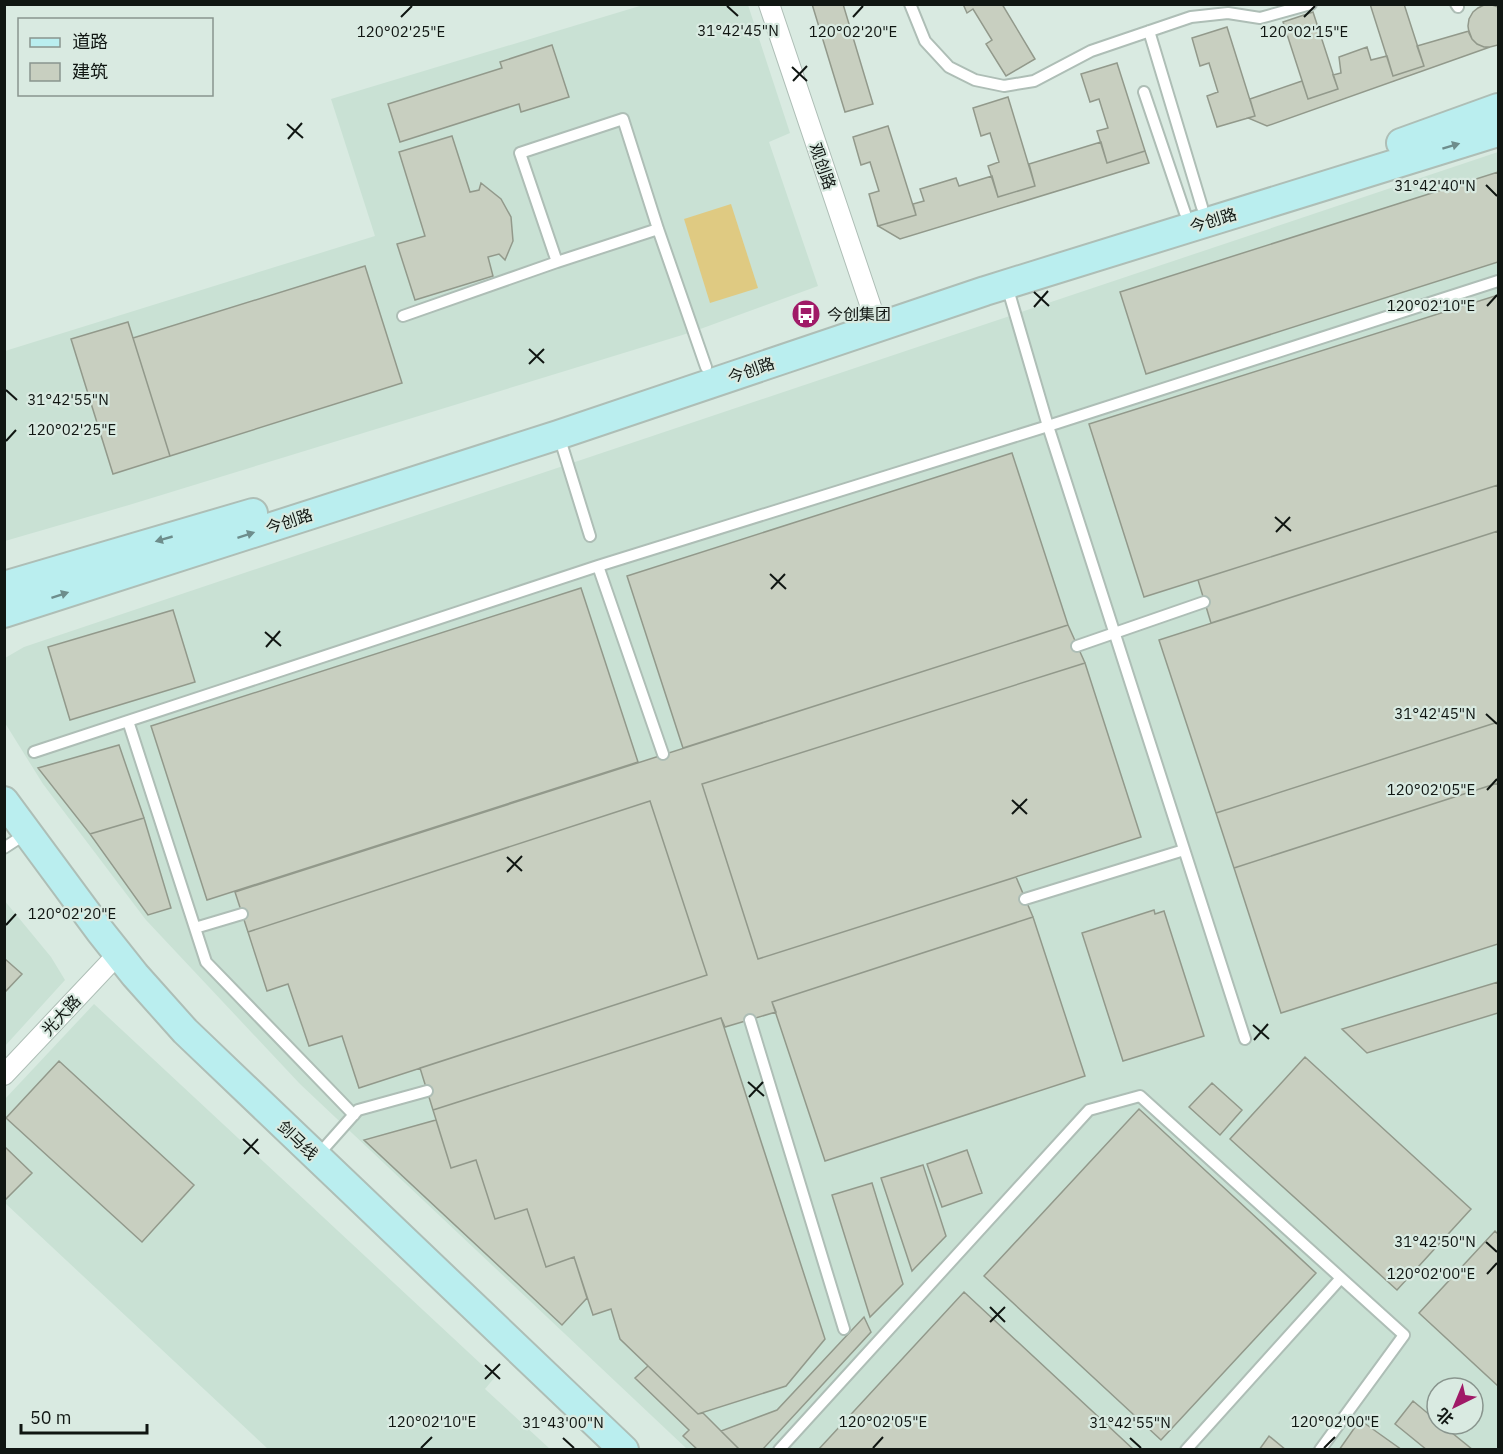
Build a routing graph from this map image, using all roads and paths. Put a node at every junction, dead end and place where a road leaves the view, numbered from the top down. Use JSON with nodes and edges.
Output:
{"nodes":[{"id":1,"x":769,"y":4,"type":"edge"},
{"id":2,"x":909,"y":4,"type":"edge"},
{"id":3,"x":1311,"y":4,"type":"edge"},
{"id":4,"x":1149,"y":32,"type":"junction"},
{"id":5,"x":1144,"y":92,"type":"dead end"},
{"id":6,"x":1498,"y":108,"type":"edge"},
{"id":7,"x":1498,"y":132,"type":"edge"},
{"id":8,"x":1193,"y":210,"type":"junction"},
{"id":9,"x":658,"y":229,"type":"junction"},
{"id":10,"x":557,"y":262,"type":"junction"},
{"id":11,"x":1004,"y":278,"type":"junction"},
{"id":12,"x":1498,"y":281,"type":"edge"},
{"id":13,"x":403,"y":316,"type":"dead end"},
{"id":14,"x":874,"y":320,"type":"junction"},
{"id":15,"x":706,"y":367,"type":"junction"},
{"id":16,"x":1048,"y":426,"type":"junction"},
{"id":17,"x":558,"y":435,"type":"junction"},
{"id":18,"x":590,"y":536,"type":"dead end"},
{"id":19,"x":598,"y":566,"type":"junction"},
{"id":20,"x":4,"y":586,"type":"edge"},
{"id":21,"x":1204,"y":602,"type":"dead end"},
{"id":22,"x":4,"y":613,"type":"edge"},
{"id":23,"x":1114,"y":633,"type":"junction"},
{"id":24,"x":1077,"y":646,"type":"dead end"},
{"id":25,"x":128,"y":721,"type":"junction"},
{"id":26,"x":34,"y":752,"type":"dead end"},
{"id":27,"x":663,"y":754,"type":"dead end"},
{"id":28,"x":4,"y":801,"type":"edge"},
{"id":29,"x":28,"y":832,"type":"junction"},
{"id":30,"x":4,"y":848,"type":"edge"},
{"id":31,"x":1184,"y":850,"type":"junction"},
{"id":32,"x":1025,"y":899,"type":"dead end"},
{"id":33,"x":242,"y":914,"type":"dead end"},
{"id":34,"x":195,"y":928,"type":"junction"},
{"id":35,"x":118,"y":954,"type":"junction"},
{"id":36,"x":750,"y":1020,"type":"dead end"},
{"id":37,"x":1245,"y":1039,"type":"dead end"},
{"id":38,"x":4,"y":1075,"type":"edge"},
{"id":39,"x":427,"y":1091,"type":"dead end"},
{"id":40,"x":354,"y":1114,"type":"junction"},
{"id":41,"x":316,"y":1156,"type":"junction"},
{"id":42,"x":1341,"y":1278,"type":"junction"},
{"id":43,"x":844,"y":1329,"type":"dead end"},
{"id":44,"x":624,"y":1449,"type":"edge"},
{"id":45,"x":779,"y":1449,"type":"edge"},
{"id":46,"x":1185,"y":1449,"type":"edge"},
{"id":47,"x":1320,"y":1449,"type":"edge"}],
"edges":[{"from":1,"to":14,"type":"street","name":"观创路"},
{"from":2,"to":4,"type":"lane"},
{"from":3,"to":4,"type":"lane"},
{"from":4,"to":8,"type":"lane"},
{"from":5,"to":8,"type":"lane"},
{"from":6,"to":8,"type":"main road","name":"今创路"},
{"from":11,"to":7,"type":"main road","name":"今创路","one_way":true},
{"from":8,"to":11,"type":"main road","name":"今创路"},
{"from":9,"to":10,"type":"lane"},
{"from":9,"to":10,"type":"lane"},
{"from":9,"to":15,"type":"lane"},
{"from":10,"to":13,"type":"lane"},
{"from":11,"to":14,"type":"main road","name":"今创路"},
{"from":11,"to":16,"type":"lane"},
{"from":12,"to":16,"type":"lane"},
{"from":14,"to":15,"type":"main road","name":"今创路"},
{"from":14,"to":17,"type":"main road","name":"今创路"},
{"from":15,"to":20,"type":"main road","name":"今创路","one_way":true},
{"from":16,"to":19,"type":"lane"},
{"from":16,"to":23,"type":"lane"},
{"from":17,"to":18,"type":"lane"},
{"from":22,"to":17,"type":"main road","name":"今创路","one_way":true},
{"from":19,"to":25,"type":"lane"},
{"from":19,"to":27,"type":"lane"},
{"from":21,"to":23,"type":"lane"},
{"from":23,"to":24,"type":"lane"},
{"from":23,"to":31,"type":"lane"},
{"from":25,"to":26,"type":"lane"},
{"from":25,"to":34,"type":"lane"},
{"from":28,"to":29,"type":"main road","name":"剑马线"},
{"from":29,"to":30,"type":"lane"},
{"from":29,"to":35,"type":"main road","name":"剑马线"},
{"from":31,"to":32,"type":"lane"},
{"from":31,"to":37,"type":"lane"},
{"from":33,"to":34,"type":"lane"},
{"from":34,"to":40,"type":"lane"},
{"from":35,"to":38,"type":"street","name":"光大路"},
{"from":35,"to":41,"type":"main road","name":"剑马线"},
{"from":36,"to":43,"type":"lane"},
{"from":39,"to":40,"type":"lane"},
{"from":40,"to":41,"type":"lane"},
{"from":41,"to":44,"type":"main road","name":"剑马线"},
{"from":42,"to":45,"type":"lane"},
{"from":42,"to":46,"type":"lane"},
{"from":42,"to":47,"type":"lane"}]}
